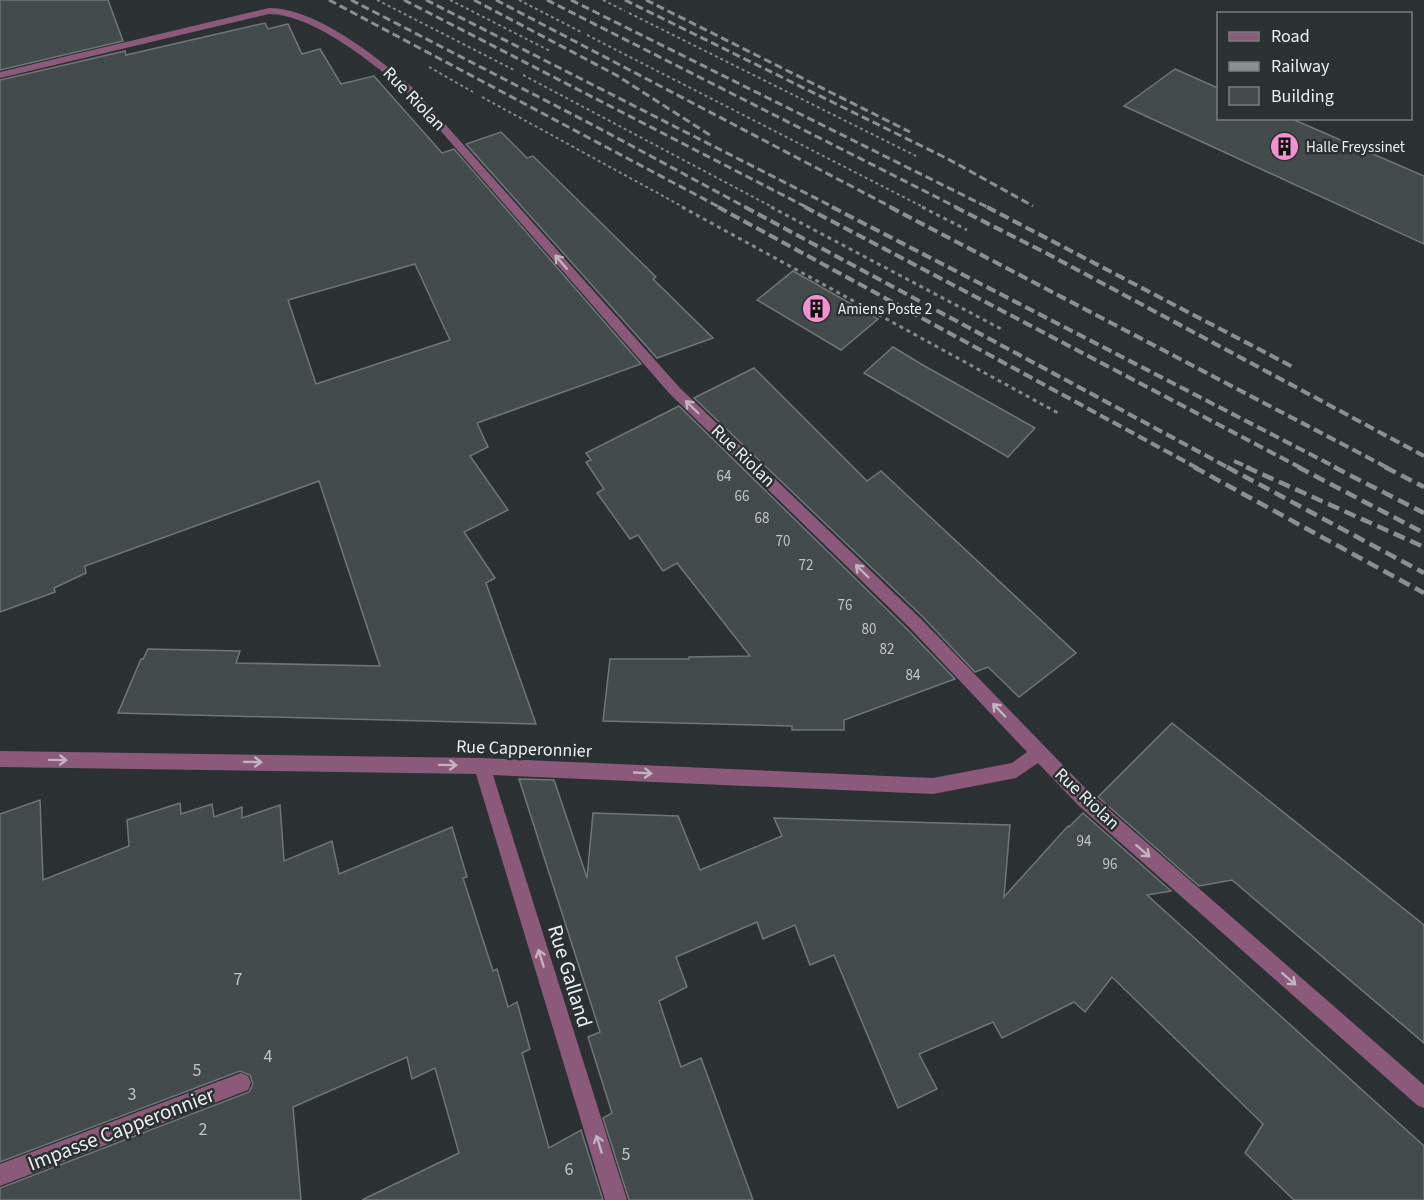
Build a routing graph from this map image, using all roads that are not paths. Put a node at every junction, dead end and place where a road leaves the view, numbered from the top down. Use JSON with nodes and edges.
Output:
{"nodes":[{"id":1,"x":0,"y":75,"type":"edge"},
{"id":2,"x":1039,"y":753,"type":"junction"},
{"id":3,"x":0,"y":759,"type":"edge"},
{"id":4,"x":482,"y":766,"type":"junction"},
{"id":5,"x":241,"y":1083,"type":"dead end"},
{"id":6,"x":1424,"y":1098,"type":"edge"},
{"id":7,"x":0,"y":1175,"type":"edge"},
{"id":8,"x":616,"y":1200,"type":"edge"}],
"edges":[{"from":2,"to":1,"type":"street","name":"Rue Riolan","one_way":true},
{"from":4,"to":2,"type":"street","name":"Rue Capperonnier","one_way":true},
{"from":2,"to":6,"type":"street","name":"Rue Riolan","one_way":true},
{"from":3,"to":4,"type":"street","name":"Rue Capperonnier","one_way":true},
{"from":8,"to":4,"type":"street","name":"Rue Galland","one_way":true},
{"from":5,"to":7,"type":"street","name":"Impasse Capperonnier"}]}
